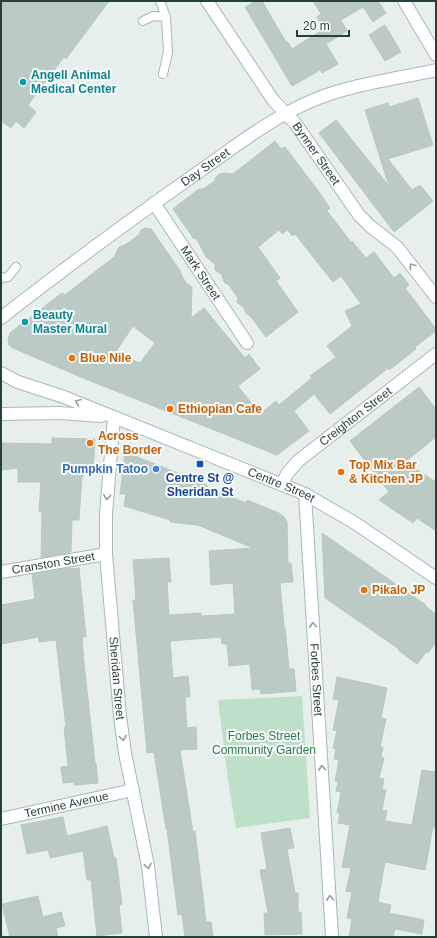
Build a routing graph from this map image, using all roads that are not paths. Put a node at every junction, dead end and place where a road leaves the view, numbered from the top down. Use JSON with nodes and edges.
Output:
{"nodes":[{"id":1,"x":160,"y":1,"type":"edge"},
{"id":2,"x":207,"y":1,"type":"edge"},
{"id":3,"x":404,"y":1,"type":"edge"},
{"id":4,"x":166,"y":17,"type":"junction"},
{"id":5,"x":144,"y":21,"type":"dead end"},
{"id":6,"x":436,"y":55,"type":"edge"},
{"id":7,"x":436,"y":70,"type":"edge"},
{"id":8,"x":163,"y":74,"type":"dead end"},
{"id":9,"x":286,"y":114,"type":"junction"},
{"id":10,"x":154,"y":203,"type":"junction"},
{"id":11,"x":16,"y":267,"type":"dead end"},
{"id":12,"x":1,"y":277,"type":"edge"},
{"id":13,"x":436,"y":297,"type":"edge"},
{"id":14,"x":1,"y":318,"type":"edge"},
{"id":15,"x":247,"y":343,"type":"dead end"},
{"id":16,"x":436,"y":354,"type":"edge"},
{"id":17,"x":1,"y":373,"type":"edge"},
{"id":18,"x":1,"y":414,"type":"edge"},
{"id":19,"x":114,"y":417,"type":"junction"},
{"id":20,"x":282,"y":484,"type":"junction"},
{"id":21,"x":305,"y":494,"type":"junction"},
{"id":22,"x":106,"y":554,"type":"junction"},
{"id":23,"x":1,"y":572,"type":"edge"},
{"id":24,"x":436,"y":578,"type":"edge"},
{"id":25,"x":133,"y":790,"type":"junction"},
{"id":26,"x":1,"y":819,"type":"edge"},
{"id":27,"x":156,"y":937,"type":"edge"},
{"id":28,"x":332,"y":937,"type":"edge"}],
"edges":[{"from":1,"to":4,"type":"lane"},
{"from":2,"to":9,"type":"street","name":"Bynner Street"},
{"from":3,"to":6,"type":"street"},
{"from":4,"to":5,"type":"lane"},
{"from":4,"to":8,"type":"lane"},
{"from":7,"to":9,"type":"street","name":"Day Street"},
{"from":9,"to":10,"type":"street","name":"Day Street"},
{"from":13,"to":9,"type":"street","name":"Bynner Street","one_way":true},
{"from":10,"to":14,"type":"street","name":"Day Street"},
{"from":10,"to":15,"type":"street","name":"Mark Street"},
{"from":11,"to":12,"type":"lane"},
{"from":16,"to":20,"type":"street","name":"Creighton Street"},
{"from":19,"to":17,"type":"street","name":"Centre Street","one_way":true},
{"from":18,"to":19,"type":"street","name":"Centre Street"},
{"from":19,"to":20,"type":"street","name":"Centre Street"},
{"from":19,"to":22,"type":"street","name":"Sheridan Street","one_way":true},
{"from":20,"to":21,"type":"street","name":"Centre Street"},
{"from":21,"to":24,"type":"street","name":"Centre Street"},
{"from":28,"to":21,"type":"street","name":"Forbes Street","one_way":true},
{"from":22,"to":23,"type":"street","name":"Cranston Street"},
{"from":22,"to":25,"type":"street","name":"Sheridan Street","one_way":true},
{"from":25,"to":26,"type":"street","name":"Termine Avenue"},
{"from":25,"to":27,"type":"street","name":"Sheridan Street","one_way":true}]}
